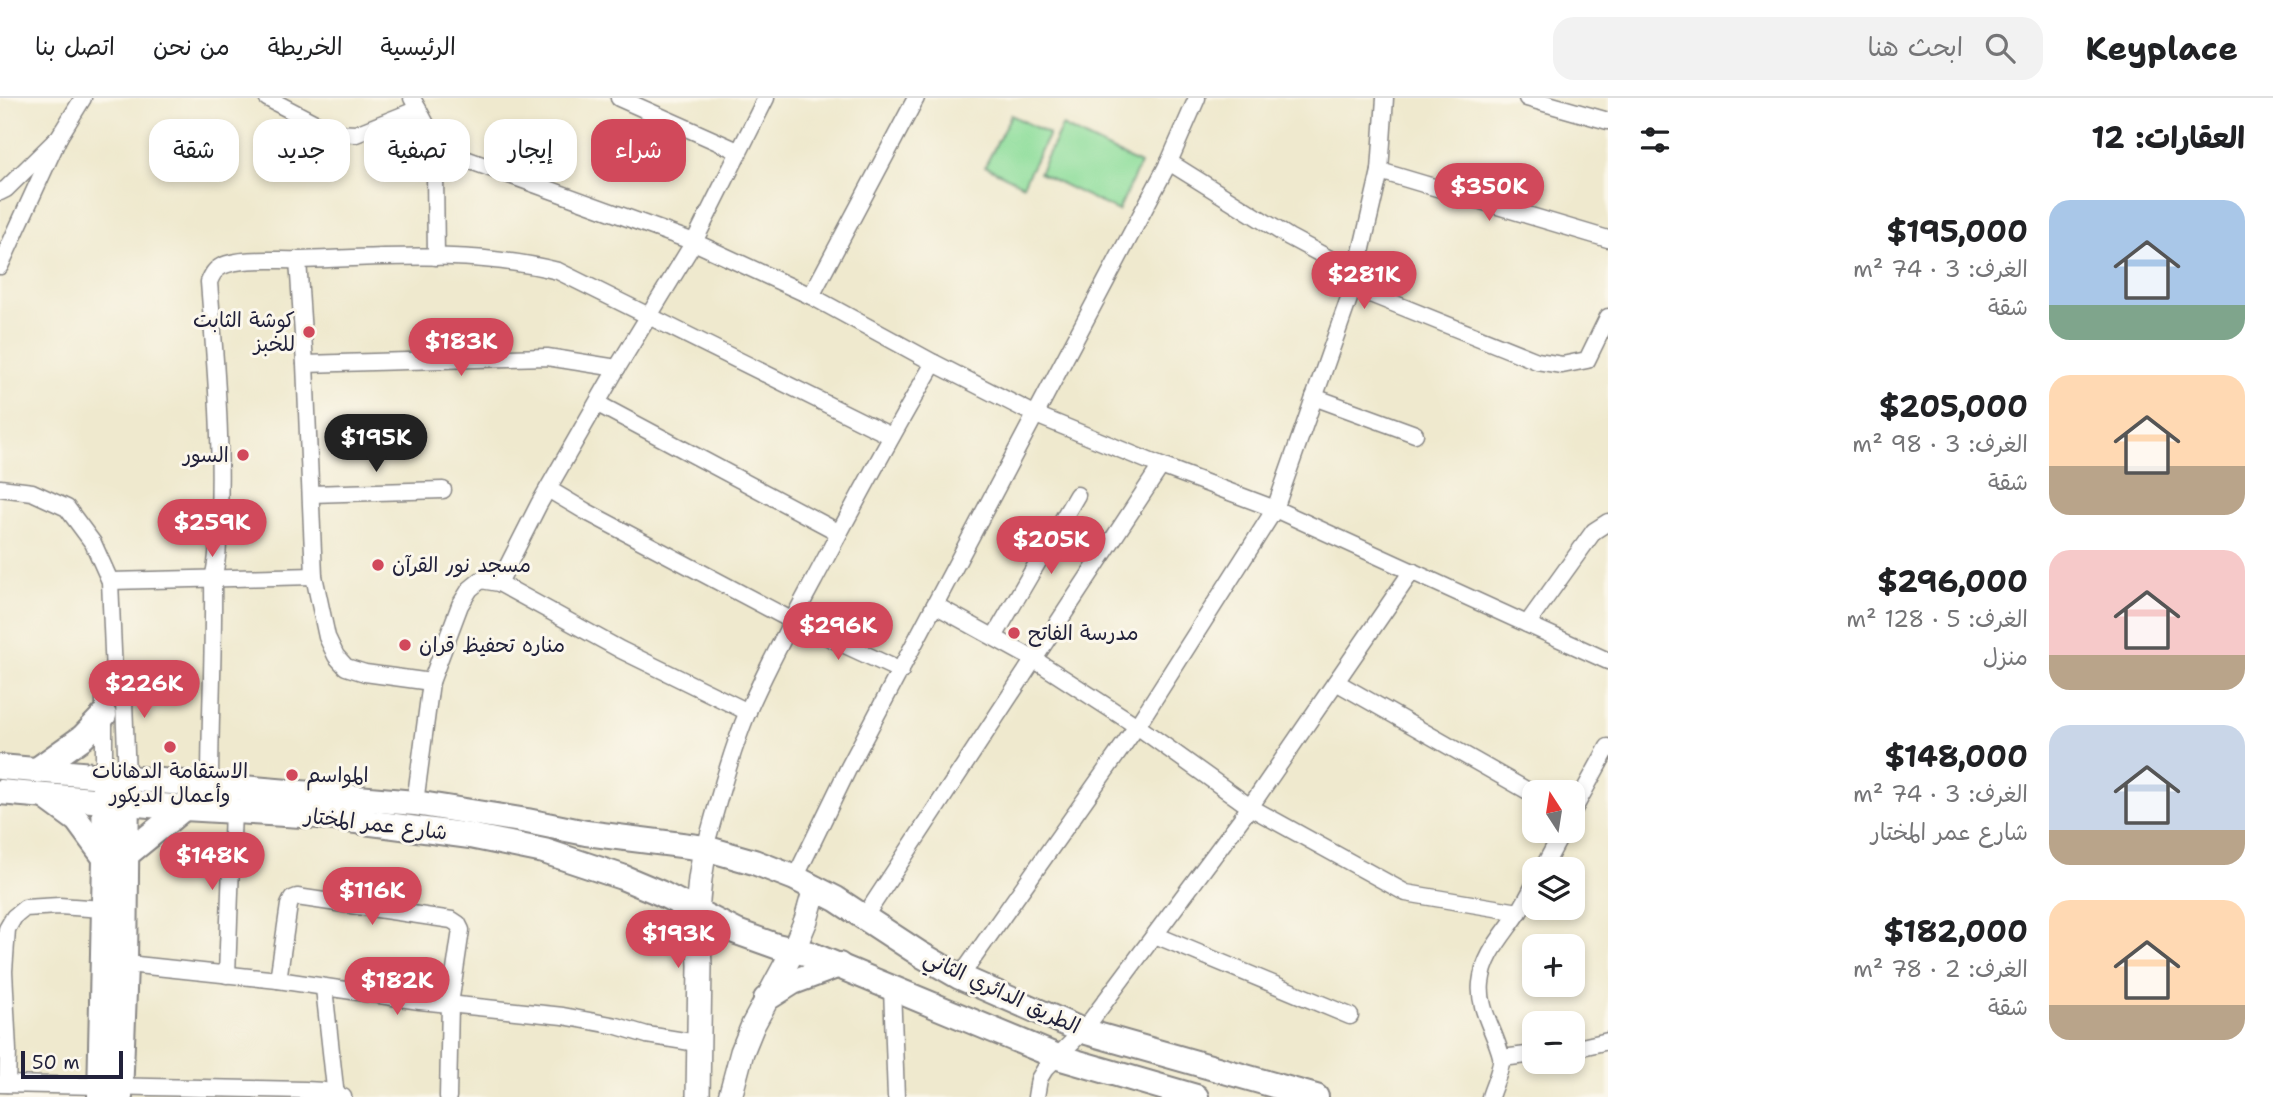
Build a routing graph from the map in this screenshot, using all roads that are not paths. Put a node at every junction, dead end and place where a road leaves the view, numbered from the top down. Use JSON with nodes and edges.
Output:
{"nodes":[{"id":1,"x":83,"y":98,"type":"edge"},
{"id":2,"x":267,"y":98,"type":"edge"},
{"id":3,"x":619,"y":98,"type":"edge"},
{"id":4,"x":766,"y":98,"type":"edge"},
{"id":5,"x":916,"y":98,"type":"edge"},
{"id":6,"x":1197,"y":98,"type":"edge"},
{"id":7,"x":1385,"y":98,"type":"edge"},
{"id":8,"x":1531,"y":98,"type":"edge"},
{"id":9,"x":415,"y":103,"type":"edge"},
{"id":10,"x":423,"y":119,"type":"edge"},
{"id":11,"x":1608,"y":121,"type":"edge"},
{"id":12,"x":59,"y":137,"type":"junction"},
{"id":13,"x":738,"y":151,"type":"junction"},
{"id":14,"x":470,"y":161,"type":"edge"},
{"id":15,"x":1169,"y":163,"type":"junction"},
{"id":16,"x":1380,"y":172,"type":"junction"},
{"id":17,"x":435,"y":182,"type":"edge"},
{"id":18,"x":0,"y":192,"type":"edge"},
{"id":19,"x":1608,"y":239,"type":"edge"},
{"id":20,"x":694,"y":242,"type":"junction"},
{"id":21,"x":436,"y":257,"type":"junction"},
{"id":22,"x":298,"y":260,"type":"junction"},
{"id":23,"x":0,"y":266,"type":"edge"},
{"id":24,"x":1355,"y":280,"type":"junction"},
{"id":25,"x":811,"y":296,"type":"junction"},
{"id":26,"x":650,"y":317,"type":"junction"},
{"id":27,"x":1608,"y":317,"type":"edge"},
{"id":28,"x":934,"y":363,"type":"junction"},
{"id":29,"x":306,"y":364,"type":"junction"},
{"id":30,"x":617,"y":368,"type":"junction"},
{"id":31,"x":1314,"y":397,"type":"junction"},
{"id":32,"x":598,"y":404,"type":"junction"},
{"id":33,"x":1036,"y":415,"type":"junction"},
{"id":34,"x":1415,"y":434,"type":"dead end"},
{"id":35,"x":891,"y":436,"type":"junction"},
{"id":36,"x":1161,"y":467,"type":"junction"},
{"id":37,"x":0,"y":488,"type":"edge"},
{"id":38,"x":548,"y":489,"type":"junction"},
{"id":39,"x":443,"y":490,"type":"dead end"},
{"id":40,"x":311,"y":494,"type":"junction"},
{"id":41,"x":1077,"y":495,"type":"dead end"},
{"id":42,"x":1275,"y":509,"type":"junction"},
{"id":43,"x":1608,"y":522,"type":"edge"},
{"id":44,"x":838,"y":532,"type":"junction"},
{"id":45,"x":1412,"y":571,"type":"junction"},
{"id":46,"x":314,"y":576,"type":"junction"},
{"id":47,"x":214,"y":578,"type":"junction"},
{"id":48,"x":110,"y":581,"type":"junction"},
{"id":49,"x":499,"y":583,"type":"junction"},
{"id":50,"x":935,"y":605,"type":"junction"},
{"id":51,"x":791,"y":620,"type":"junction"},
{"id":52,"x":1527,"y":624,"type":"junction"},
{"id":53,"x":994,"y":638,"type":"junction"},
{"id":54,"x":1035,"y":660,"type":"junction"},
{"id":55,"x":1608,"y":661,"type":"edge"},
{"id":56,"x":901,"y":671,"type":"junction"},
{"id":57,"x":114,"y":674,"type":"junction"},
{"id":58,"x":431,"y":682,"type":"junction"},
{"id":59,"x":1336,"y":682,"type":"junction"},
{"id":60,"x":748,"y":712,"type":"junction"},
{"id":61,"x":104,"y":715,"type":"junction"},
{"id":62,"x":1137,"y":726,"type":"junction"},
{"id":63,"x":1608,"y":747,"type":"edge"},
{"id":64,"x":0,"y":767,"type":"edge"},
{"id":65,"x":38,"y":769,"type":"junction"},
{"id":66,"x":116,"y":776,"type":"junction"},
{"id":67,"x":210,"y":785,"type":"junction"},
{"id":68,"x":1586,"y":787,"type":"edge"},
{"id":69,"x":1522,"y":788,"type":"edge"},
{"id":70,"x":0,"y":792,"type":"edge"},
{"id":71,"x":47,"y":798,"type":"junction"},
{"id":72,"x":116,"y":802,"type":"junction"},
{"id":73,"x":415,"y":803,"type":"junction"},
{"id":74,"x":1250,"y":807,"type":"junction"},
{"id":75,"x":184,"y":808,"type":"junction"},
{"id":76,"x":233,"y":810,"type":"junction"},
{"id":77,"x":634,"y":840,"type":"junction"},
{"id":78,"x":705,"y":848,"type":"junction"},
{"id":79,"x":115,"y":857,"type":"junction"},
{"id":80,"x":622,"y":877,"type":"junction"},
{"id":81,"x":805,"y":883,"type":"junction"},
{"id":82,"x":1522,"y":907,"type":"edge"},
{"id":83,"x":103,"y":909,"type":"junction"},
{"id":84,"x":697,"y":911,"type":"junction"},
{"id":85,"x":1519,"y":912,"type":"junction"},
{"id":86,"x":865,"y":916,"type":"junction"},
{"id":87,"x":1155,"y":935,"type":"junction"},
{"id":88,"x":793,"y":951,"type":"junction"},
{"id":89,"x":113,"y":962,"type":"junction"},
{"id":90,"x":839,"y":965,"type":"junction"},
{"id":91,"x":227,"y":975,"type":"junction"},
{"id":92,"x":960,"y":977,"type":"junction"},
{"id":93,"x":278,"y":980,"type":"junction"},
{"id":94,"x":324,"y":988,"type":"junction"},
{"id":95,"x":892,"y":988,"type":"junction"},
{"id":96,"x":766,"y":999,"type":"junction"},
{"id":97,"x":450,"y":1004,"type":"junction"},
{"id":98,"x":1350,"y":1016,"type":"dead end"},
{"id":99,"x":1083,"y":1031,"type":"junction"},
{"id":100,"x":1608,"y":1041,"type":"edge"},
{"id":101,"x":697,"y":1043,"type":"junction"},
{"id":102,"x":1585,"y":1046,"type":"edge"},
{"id":103,"x":1522,"y":1056,"type":"edge"},
{"id":104,"x":1058,"y":1057,"type":"junction"},
{"id":105,"x":1502,"y":1058,"type":"junction"},
{"id":106,"x":4,"y":1084,"type":"edge"},
{"id":107,"x":109,"y":1092,"type":"edge"},
{"id":108,"x":338,"y":1097,"type":"edge"},
{"id":109,"x":449,"y":1097,"type":"edge"},
{"id":110,"x":698,"y":1097,"type":"edge"},
{"id":111,"x":730,"y":1097,"type":"edge"},
{"id":112,"x":895,"y":1097,"type":"edge"},
{"id":113,"x":1036,"y":1097,"type":"edge"},
{"id":114,"x":1196,"y":1097,"type":"edge"},
{"id":115,"x":1316,"y":1097,"type":"edge"},
{"id":116,"x":1490,"y":1097,"type":"edge"}],
"edges":[{"from":1,"to":12,"type":"street"},
{"from":2,"to":9,"type":"street"},
{"from":3,"to":13,"type":"street"},
{"from":4,"to":13,"type":"street"},
{"from":5,"to":25,"type":"street"},
{"from":6,"to":15,"type":"street"},
{"from":7,"to":16,"type":"street"},
{"from":8,"to":11,"type":"street"},
{"from":9,"to":10,"type":"street"},
{"from":12,"to":18,"type":"street"},
{"from":12,"to":23,"type":"street"},
{"from":13,"to":20,"type":"street"},
{"from":14,"to":20,"type":"street"},
{"from":15,"to":24,"type":"street"},
{"from":15,"to":33,"type":"street"},
{"from":16,"to":19,"type":"street"},
{"from":16,"to":24,"type":"street"},
{"from":17,"to":21,"type":"street"},
{"from":20,"to":25,"type":"street"},
{"from":20,"to":26,"type":"street"},
{"from":21,"to":22,"type":"street"},
{"from":21,"to":26,"type":"street"},
{"from":22,"to":29,"type":"street"},
{"from":22,"to":47,"type":"street"},
{"from":24,"to":27,"type":"street"},
{"from":24,"to":31,"type":"street"},
{"from":25,"to":28,"type":"street"},
{"from":26,"to":30,"type":"street"},
{"from":26,"to":35,"type":"street"},
{"from":28,"to":33,"type":"street"},
{"from":28,"to":35,"type":"street"},
{"from":29,"to":30,"type":"street"},
{"from":29,"to":40,"type":"street"},
{"from":30,"to":32,"type":"street"},
{"from":31,"to":34,"type":"street"},
{"from":31,"to":42,"type":"street"},
{"from":32,"to":38,"type":"street"},
{"from":32,"to":44,"type":"street"},
{"from":33,"to":36,"type":"street"},
{"from":33,"to":50,"type":"street"},
{"from":35,"to":44,"type":"street"},
{"from":36,"to":42,"type":"street"},
{"from":36,"to":54,"type":"street"},
{"from":37,"to":48,"type":"street"},
{"from":38,"to":49,"type":"street"},
{"from":38,"to":51,"type":"street"},
{"from":39,"to":40,"type":"street"},
{"from":40,"to":46,"type":"street"},
{"from":41,"to":53,"type":"street"},
{"from":42,"to":45,"type":"street"},
{"from":42,"to":62,"type":"street"},
{"from":43,"to":52,"type":"street"},
{"from":44,"to":51,"type":"street"},
{"from":45,"to":52,"type":"street"},
{"from":45,"to":59,"type":"street"},
{"from":46,"to":47,"type":"street"},
{"from":46,"to":58,"type":"street"},
{"from":47,"to":48,"type":"street"},
{"from":47,"to":67,"type":"street"},
{"from":48,"to":57,"type":"street"},
{"from":49,"to":58,"type":"street"},
{"from":49,"to":60,"type":"street"},
{"from":50,"to":53,"type":"street"},
{"from":50,"to":56,"type":"street"},
{"from":51,"to":56,"type":"street"},
{"from":51,"to":60,"type":"street"},
{"from":52,"to":55,"type":"street"},
{"from":53,"to":54,"type":"street"},
{"from":54,"to":62,"type":"street"},
{"from":54,"to":86,"type":"street"},
{"from":56,"to":81,"type":"street"},
{"from":57,"to":61,"type":"street"},
{"from":57,"to":66,"type":"street"},
{"from":58,"to":73,"type":"street"},
{"from":59,"to":69,"type":"street"},
{"from":59,"to":74,"type":"street"},
{"from":60,"to":78,"type":"street"},
{"from":61,"to":65,"type":"main road"},
{"from":61,"to":66,"type":"street"},
{"from":62,"to":74,"type":"street"},
{"from":62,"to":92,"type":"street"},
{"from":63,"to":68,"type":"street"},
{"from":64,"to":65,"type":"main road","name":"شارع عمر المختار"},
{"from":65,"to":66,"type":"main road","name":"شارع عمر المختار"},
{"from":66,"to":67,"type":"main road","name":"شارع عمر المختار"},
{"from":66,"to":72,"type":"main road"},
{"from":67,"to":73,"type":"main road","name":"شارع عمر المختار"},
{"from":70,"to":71,"type":"main road","name":"شارع عمر المختار"},
{"from":71,"to":72,"type":"main road","name":"شارع عمر المختار"},
{"from":71,"to":79,"type":"main road"},
{"from":72,"to":75,"type":"main road","name":"شارع عمر المختار"},
{"from":72,"to":79,"type":"main road"},
{"from":73,"to":77,"type":"main road","name":"شارع عمر المختار"},
{"from":74,"to":85,"type":"street"},
{"from":74,"to":87,"type":"street"},
{"from":75,"to":76,"type":"main road","name":"شارع عمر المختار"},
{"from":75,"to":79,"type":"main road"},
{"from":76,"to":80,"type":"main road","name":"شارع عمر المختار"},
{"from":76,"to":91,"type":"street"},
{"from":77,"to":78,"type":"main road","name":"شارع عمر المختار"},
{"from":77,"to":80,"type":"main road"},
{"from":78,"to":81,"type":"main road","name":"الطريق الدائري الثاني"},
{"from":78,"to":84,"type":"main road"},
{"from":79,"to":83,"type":"main road"},
{"from":79,"to":89,"type":"main road"},
{"from":80,"to":84,"type":"main road","name":"شارع عمر المختار"},
{"from":81,"to":86,"type":"main road","name":"الطريق الدائري الثاني"},
{"from":81,"to":88,"type":"main road"},
{"from":82,"to":85,"type":"street"},
{"from":83,"to":89,"type":"main road"},
{"from":83,"to":106,"type":"street"},
{"from":84,"to":88,"type":"main road","name":"الطريق الدائري الثاني"},
{"from":84,"to":101,"type":"main road"},
{"from":85,"to":105,"type":"street"},
{"from":86,"to":92,"type":"main road","name":"الطريق الدائري الثاني"},
{"from":87,"to":98,"type":"street"},
{"from":87,"to":99,"type":"street"},
{"from":88,"to":90,"type":"main road","name":"الطريق الدائري الثاني"},
{"from":88,"to":96,"type":"main road"},
{"from":89,"to":91,"type":"street"},
{"from":89,"to":107,"type":"main road"},
{"from":90,"to":95,"type":"main road","name":"الطريق الدائري الثاني"},
{"from":90,"to":96,"type":"main road"},
{"from":91,"to":93,"type":"street"},
{"from":92,"to":99,"type":"main road","name":"الطريق الدائري الثاني"},
{"from":93,"to":94,"type":"street"},
{"from":93,"to":97,"type":"street"},
{"from":94,"to":97,"type":"street"},
{"from":94,"to":108,"type":"street"},
{"from":95,"to":104,"type":"main road","name":"الطريق الدائري الثاني"},
{"from":95,"to":112,"type":"street"},
{"from":96,"to":111,"type":"main road"},
{"from":97,"to":101,"type":"street"},
{"from":97,"to":109,"type":"street"},
{"from":99,"to":104,"type":"street"},
{"from":99,"to":115,"type":"main road","name":"الطريق الدائري الثاني"},
{"from":100,"to":102,"type":"street"},
{"from":101,"to":110,"type":"main road"},
{"from":103,"to":105,"type":"street"},
{"from":104,"to":113,"type":"street"},
{"from":104,"to":114,"type":"main road","name":"الطريق الدائري الثاني"},
{"from":105,"to":116,"type":"street"},
{"from":106,"to":107,"type":"street"},
{"from":107,"to":108,"type":"street"}]}
